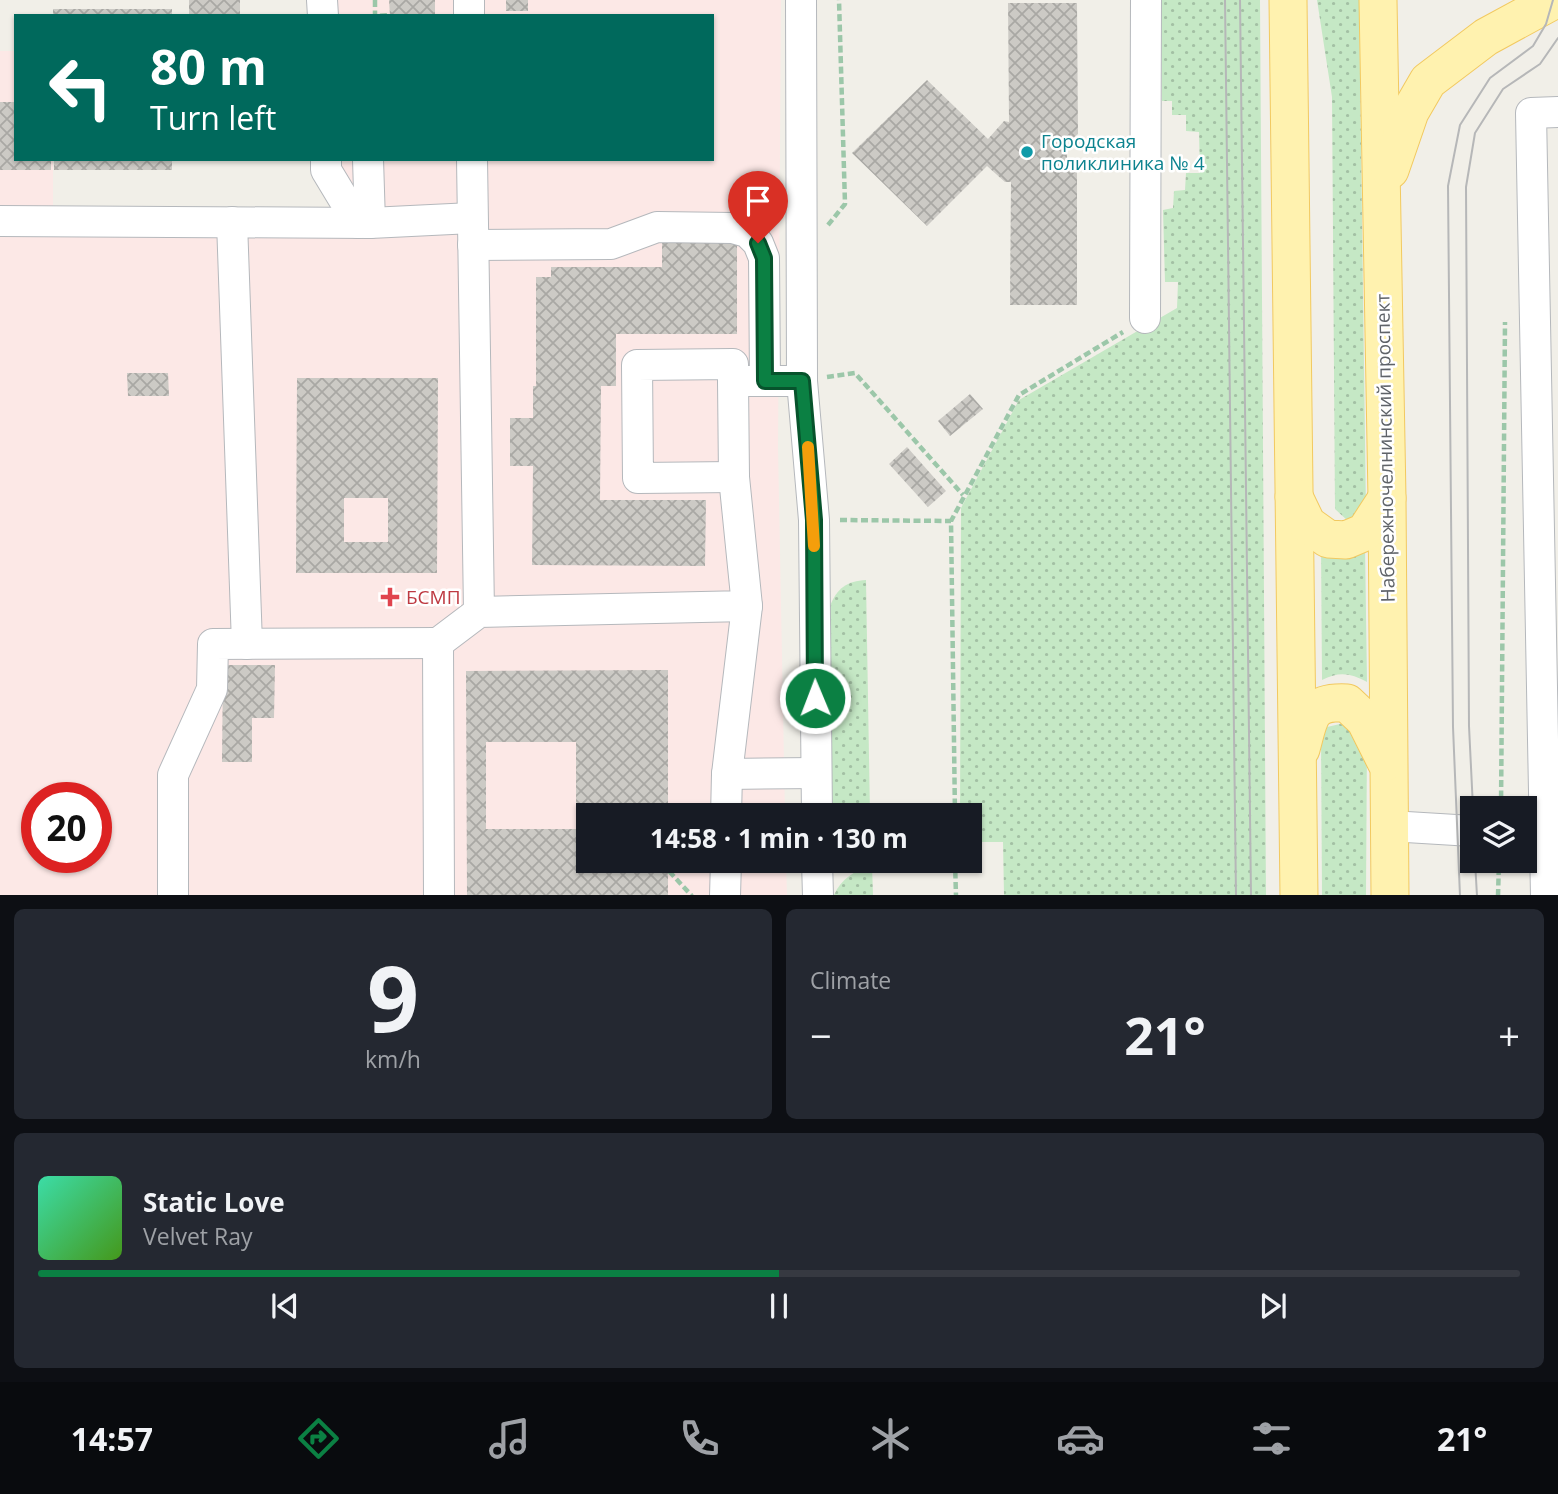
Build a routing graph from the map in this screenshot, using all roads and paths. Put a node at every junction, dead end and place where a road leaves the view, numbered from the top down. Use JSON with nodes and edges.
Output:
{"nodes":[{"id":1,"x":801,"y":0,"type":"edge"},
{"id":2,"x":839,"y":0,"type":"edge"},
{"id":3,"x":1146,"y":0,"type":"edge"},
{"id":4,"x":1288,"y":0,"type":"edge"},
{"id":5,"x":1378,"y":0,"type":"edge"},
{"id":6,"x":1554,"y":0,"type":"edge"},
{"id":7,"x":1558,"y":112,"type":"edge"},
{"id":8,"x":326,"y":161,"type":"edge"},
{"id":9,"x":368,"y":161,"type":"edge"},
{"id":10,"x":472,"y":161,"type":"edge"},
{"id":11,"x":1382,"y":195,"type":"junction"},
{"id":12,"x":0,"y":221,"type":"edge"},
{"id":13,"x":232,"y":222,"type":"junction"},
{"id":14,"x":364,"y":223,"type":"junction"},
{"id":15,"x":473,"y":231,"type":"junction"},
{"id":16,"x":802,"y":258,"type":"junction"},
{"id":17,"x":1505,"y":313,"type":"dead end"},
{"id":18,"x":1145,"y":318,"type":"joint"},
{"id":19,"x":765,"y":381,"type":"junction"},
{"id":20,"x":802,"y":381,"type":"junction"},
{"id":21,"x":733,"y":382,"type":"junction"},
{"id":22,"x":734,"y":477,"type":"junction"},
{"id":23,"x":963,"y":495,"type":"junction"},
{"id":24,"x":1294,"y":497,"type":"junction"},
{"id":25,"x":1387,"y":498,"type":"junction"},
{"id":26,"x":814,"y":520,"type":"junction"},
{"id":27,"x":951,"y":522,"type":"junction"},
{"id":28,"x":747,"y":606,"type":"junction"},
{"id":29,"x":479,"y":612,"type":"junction"},
{"id":30,"x":438,"y":643,"type":"junction"},
{"id":31,"x":247,"y":644,"type":"junction"},
{"id":32,"x":1297,"y":760,"type":"junction"},
{"id":33,"x":1388,"y":766,"type":"junction"},
{"id":34,"x":816,"y":772,"type":"junction"},
{"id":35,"x":727,"y":774,"type":"junction"},
{"id":36,"x":1501,"y":796,"type":"edge"},
{"id":37,"x":726,"y":803,"type":"edge"},
{"id":38,"x":817,"y":803,"type":"edge"},
{"id":39,"x":955,"y":803,"type":"edge"},
{"id":40,"x":1390,"y":827,"type":"junction"},
{"id":41,"x":1460,"y":830,"type":"edge"},
{"id":42,"x":671,"y":873,"type":"edge"},
{"id":43,"x":726,"y":873,"type":"edge"},
{"id":44,"x":817,"y":873,"type":"edge"},
{"id":45,"x":955,"y":873,"type":"edge"},
{"id":46,"x":1499,"y":873,"type":"edge"},
{"id":47,"x":173,"y":895,"type":"edge"},
{"id":48,"x":439,"y":895,"type":"edge"},
{"id":49,"x":692,"y":895,"type":"edge"},
{"id":50,"x":725,"y":895,"type":"edge"},
{"id":51,"x":818,"y":895,"type":"edge"},
{"id":52,"x":956,"y":895,"type":"edge"},
{"id":53,"x":1299,"y":895,"type":"edge"},
{"id":54,"x":1390,"y":895,"type":"edge"},
{"id":55,"x":1498,"y":895,"type":"edge"},
{"id":56,"x":1546,"y":895,"type":"edge"}],
"edges":[{"from":1,"to":16,"type":"lane"},
{"from":2,"to":16,"type":"path"},
{"from":3,"to":18,"type":"lane"},
{"from":4,"to":24,"type":"main road"},
{"from":5,"to":11,"type":"main road","name":"Набережночелнинский проспект"},
{"from":6,"to":11,"type":"main road"},
{"from":7,"to":56,"type":"lane"},
{"from":8,"to":14,"type":"lane"},
{"from":9,"to":14,"type":"lane"},
{"from":10,"to":15,"type":"lane"},
{"from":11,"to":25,"type":"main road","name":"Набережночелнинский проспект"},
{"from":12,"to":13,"type":"lane"},
{"from":13,"to":14,"type":"lane"},
{"from":13,"to":31,"type":"lane"},
{"from":14,"to":15,"type":"lane"},
{"from":15,"to":19,"type":"lane"},
{"from":15,"to":29,"type":"lane"},
{"from":16,"to":20,"type":"lane"},
{"from":17,"to":36,"type":"path"},
{"from":18,"to":23,"type":"path"},
{"from":19,"to":20,"type":"lane"},
{"from":19,"to":21,"type":"lane"},
{"from":20,"to":23,"type":"path"},
{"from":20,"to":26,"type":"lane"},
{"from":21,"to":22,"type":"lane"},
{"from":21,"to":22,"type":"lane"},
{"from":22,"to":28,"type":"lane"},
{"from":23,"to":27,"type":"path"},
{"from":24,"to":25,"type":"main road"},
{"from":24,"to":32,"type":"main road"},
{"from":25,"to":33,"type":"main road","name":"Набережночелнинский проспект"},
{"from":26,"to":27,"type":"path"},
{"from":26,"to":34,"type":"lane"},
{"from":27,"to":39,"type":"path"},
{"from":28,"to":29,"type":"lane"},
{"from":28,"to":35,"type":"lane"},
{"from":29,"to":30,"type":"lane"},
{"from":30,"to":31,"type":"lane"},
{"from":30,"to":48,"type":"lane"},
{"from":31,"to":47,"type":"lane"},
{"from":32,"to":33,"type":"main road"},
{"from":32,"to":53,"type":"main road"},
{"from":33,"to":40,"type":"main road","name":"Набережночелнинский проспект"},
{"from":34,"to":35,"type":"lane"},
{"from":34,"to":38,"type":"lane"},
{"from":35,"to":37,"type":"lane"},
{"from":40,"to":41,"type":"lane"},
{"from":40,"to":54,"type":"main road","name":"Набережночелнинский проспект"},
{"from":42,"to":49,"type":"path"},
{"from":43,"to":50,"type":"lane"},
{"from":44,"to":51,"type":"lane"},
{"from":45,"to":52,"type":"path"},
{"from":46,"to":55,"type":"path"}]}
